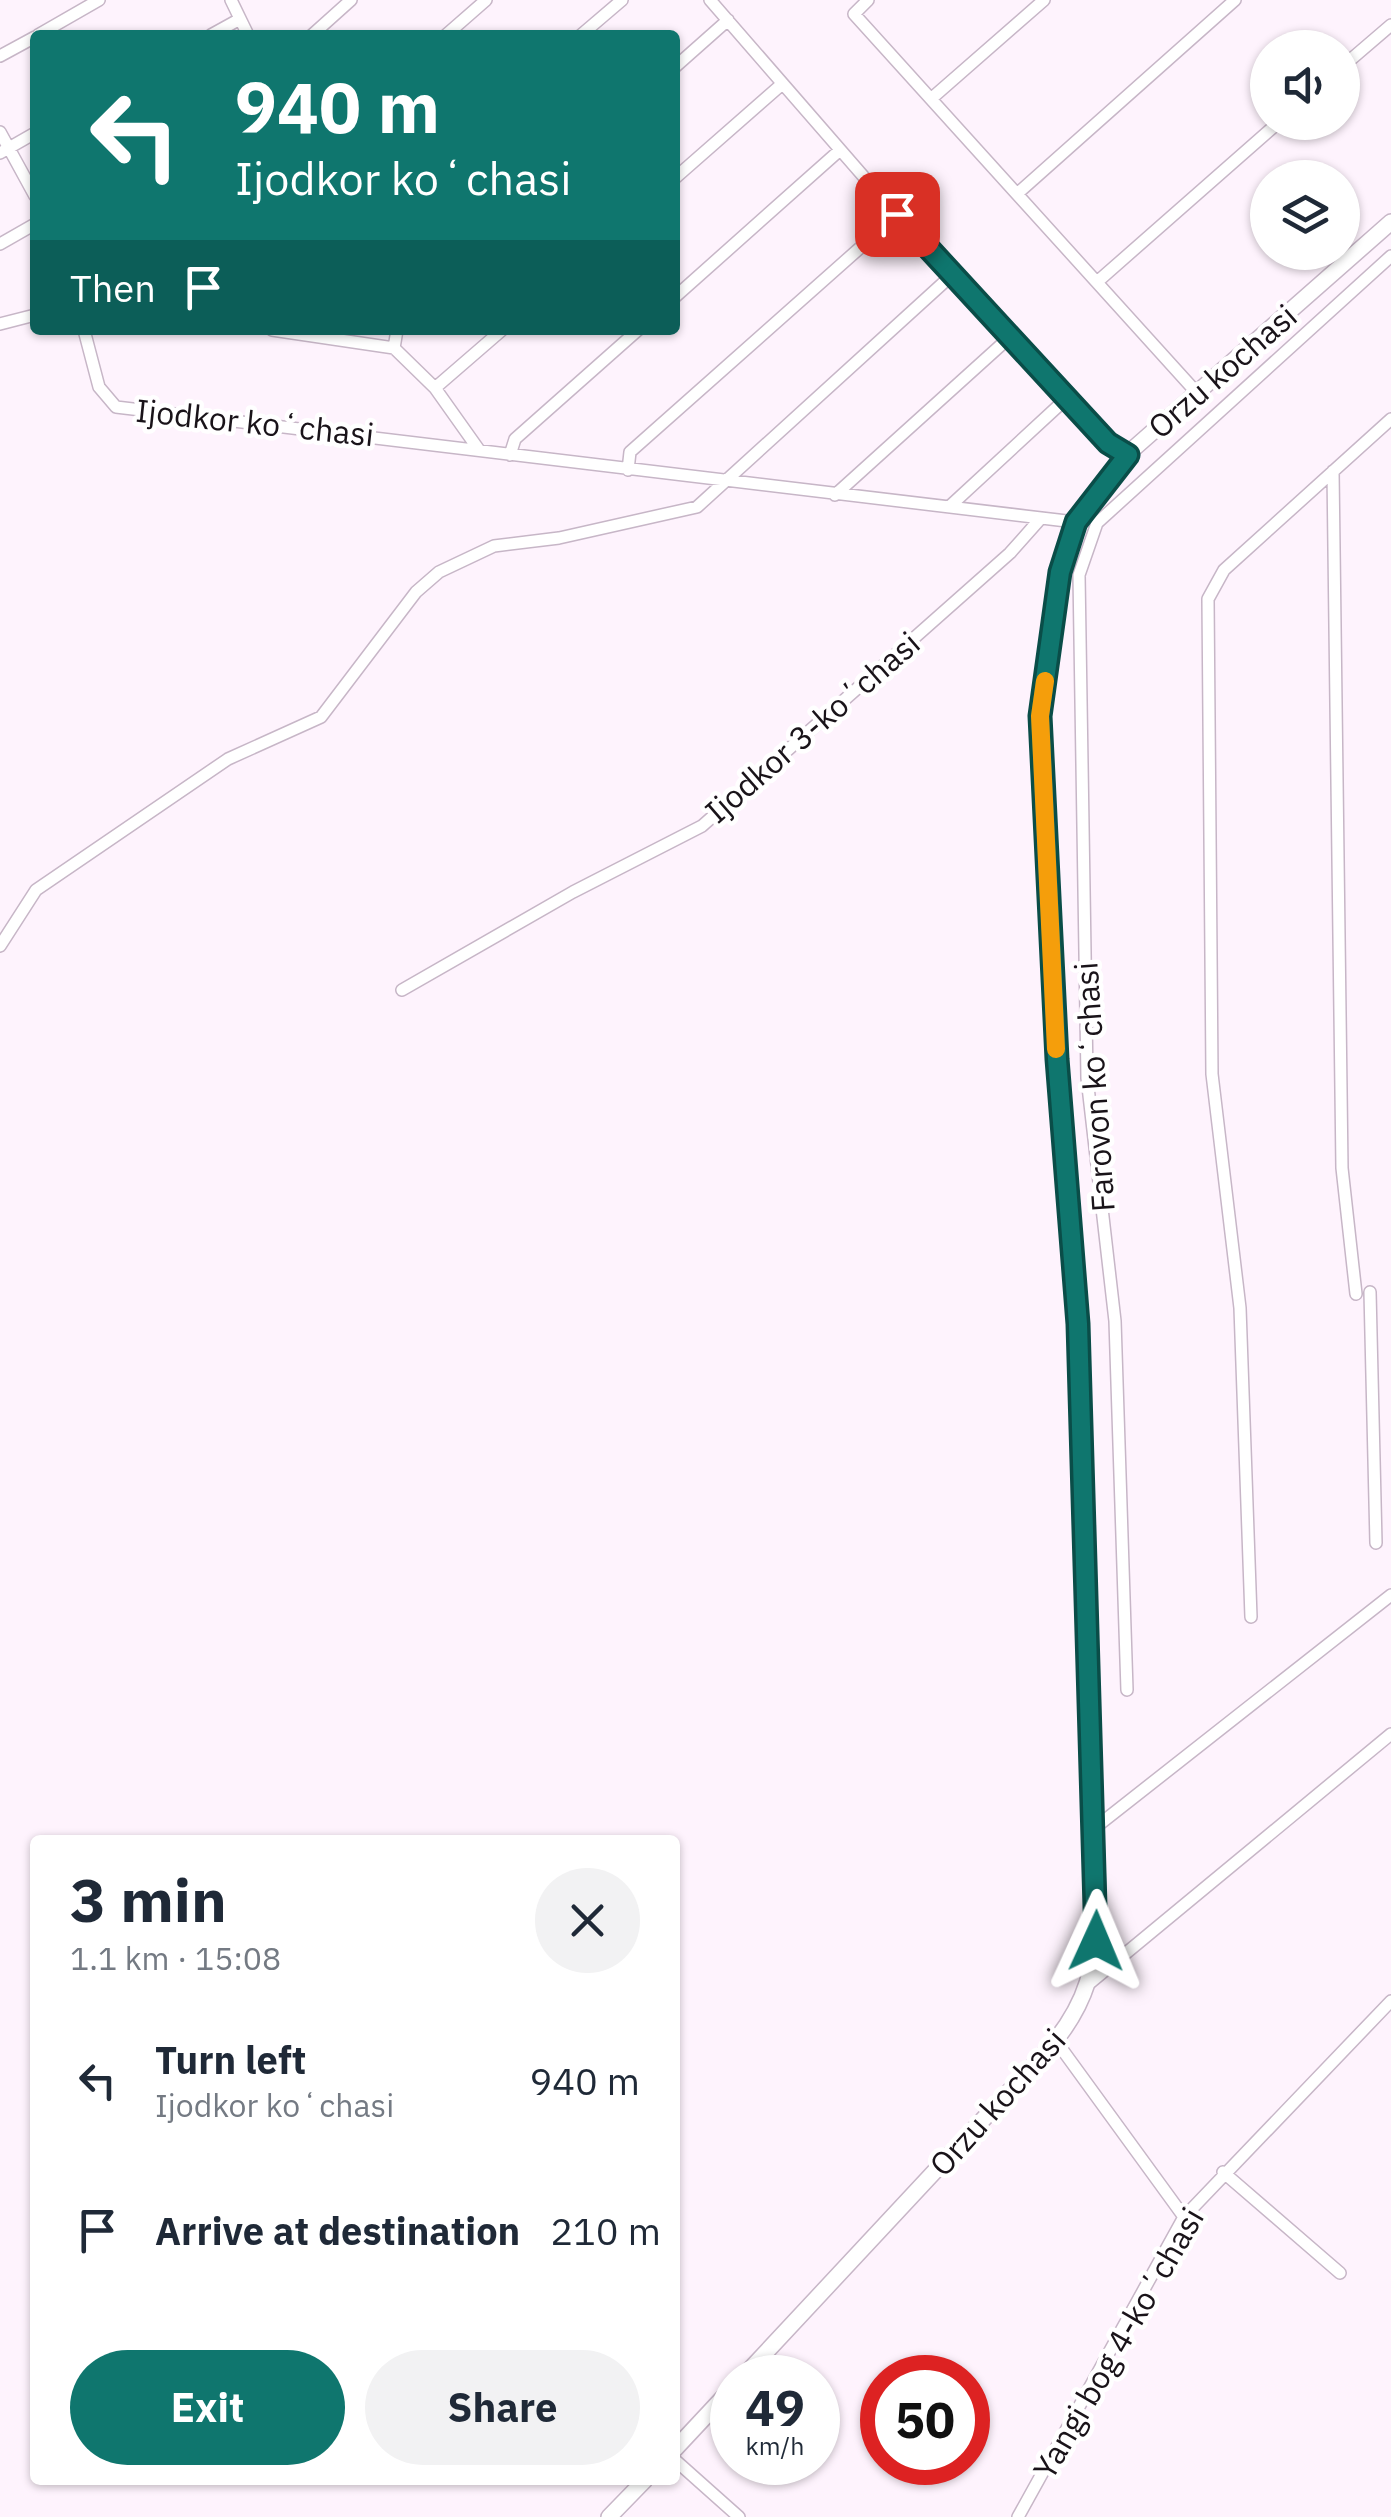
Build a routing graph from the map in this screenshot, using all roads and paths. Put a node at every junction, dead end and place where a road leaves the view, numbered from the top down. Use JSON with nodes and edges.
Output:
{"nodes":[{"id":1,"x":99,"y":0,"type":"edge"},
{"id":2,"x":231,"y":0,"type":"edge"},
{"id":3,"x":352,"y":0,"type":"edge"},
{"id":4,"x":486,"y":0,"type":"edge"},
{"id":5,"x":622,"y":0,"type":"edge"},
{"id":6,"x":710,"y":0,"type":"edge"},
{"id":7,"x":868,"y":0,"type":"edge"},
{"id":8,"x":1044,"y":0,"type":"edge"},
{"id":9,"x":1235,"y":0,"type":"edge"},
{"id":10,"x":240,"y":19,"type":"junction"},
{"id":11,"x":728,"y":20,"type":"junction"},
{"id":12,"x":1391,"y":25,"type":"edge"},
{"id":13,"x":46,"y":30,"type":"edge"},
{"id":14,"x":220,"y":30,"type":"edge"},
{"id":15,"x":246,"y":30,"type":"edge"},
{"id":16,"x":318,"y":30,"type":"edge"},
{"id":17,"x":452,"y":30,"type":"edge"},
{"id":18,"x":588,"y":30,"type":"edge"},
{"id":19,"x":30,"y":39,"type":"edge"},
{"id":20,"x":1360,"y":52,"type":"edge"},
{"id":21,"x":0,"y":56,"type":"edge"},
{"id":22,"x":680,"y":63,"type":"edge"},
{"id":23,"x":781,"y":85,"type":"junction"},
{"id":24,"x":932,"y":98,"type":"junction"},
{"id":25,"x":0,"y":132,"type":"edge"},
{"id":26,"x":30,"y":136,"type":"edge"},
{"id":27,"x":1259,"y":140,"type":"edge"},
{"id":28,"x":4,"y":150,"type":"edge"},
{"id":29,"x":840,"y":150,"type":"junction"},
{"id":30,"x":680,"y":174,"type":"edge"},
{"id":31,"x":30,"y":189,"type":"edge"},
{"id":32,"x":1018,"y":193,"type":"junction"},
{"id":33,"x":897,"y":214,"type":"junction"},
{"id":34,"x":1391,"y":222,"type":"edge"},
{"id":35,"x":30,"y":227,"type":"edge"},
{"id":36,"x":0,"y":244,"type":"edge"},
{"id":37,"x":1391,"y":256,"type":"edge"},
{"id":38,"x":952,"y":275,"type":"junction"},
{"id":39,"x":1097,"y":282,"type":"junction"},
{"id":40,"x":680,"y":293,"type":"edge"},
{"id":41,"x":30,"y":317,"type":"edge"},
{"id":42,"x":0,"y":324,"type":"edge"},
{"id":43,"x":85,"y":335,"type":"edge"},
{"id":44,"x":306,"y":335,"type":"edge"},
{"id":45,"x":396,"y":335,"type":"edge"},
{"id":46,"x":496,"y":335,"type":"edge"},
{"id":47,"x":632,"y":335,"type":"edge"},
{"id":48,"x":1012,"y":336,"type":"junction"},
{"id":49,"x":394,"y":348,"type":"junction"},
{"id":50,"x":436,"y":388,"type":"junction"},
{"id":51,"x":1197,"y":393,"type":"junction"},
{"id":52,"x":1068,"y":397,"type":"junction"},
{"id":53,"x":1391,"y":419,"type":"edge"},
{"id":54,"x":479,"y":450,"type":"junction"},
{"id":55,"x":510,"y":455,"type":"junction"},
{"id":56,"x":1128,"y":455,"type":"junction"},
{"id":57,"x":628,"y":470,"type":"junction"},
{"id":58,"x":1333,"y":471,"type":"junction"},
{"id":59,"x":722,"y":482,"type":"junction"},
{"id":60,"x":835,"y":495,"type":"junction"},
{"id":61,"x":949,"y":507,"type":"junction"},
{"id":62,"x":1041,"y":518,"type":"junction"},
{"id":63,"x":1076,"y":522,"type":"junction"},
{"id":64,"x":0,"y":946,"type":"edge"},
{"id":65,"x":402,"y":990,"type":"dead end"},
{"id":66,"x":1376,"y":1543,"type":"dead end"},
{"id":67,"x":1391,"y":1596,"type":"edge"},
{"id":68,"x":1251,"y":1617,"type":"dead end"},
{"id":69,"x":1127,"y":1690,"type":"dead end"},
{"id":70,"x":1391,"y":1734,"type":"edge"},
{"id":71,"x":1096,"y":1827,"type":"junction"},
{"id":72,"x":1091,"y":1982,"type":"junction"},
{"id":73,"x":1391,"y":2001,"type":"edge"},
{"id":74,"x":1386,"y":2017,"type":"edge"},
{"id":75,"x":1056,"y":2041,"type":"junction"},
{"id":76,"x":1224,"y":2172,"type":"junction"},
{"id":77,"x":1184,"y":2217,"type":"junction"},
{"id":78,"x":1340,"y":2273,"type":"dead end"},
{"id":79,"x":763,"y":2355,"type":"edge"},
{"id":80,"x":710,"y":2412,"type":"edge"},
{"id":81,"x":680,"y":2444,"type":"edge"},
{"id":82,"x":680,"y":2464,"type":"edge"},
{"id":83,"x":640,"y":2485,"type":"edge"},
{"id":84,"x":609,"y":2517,"type":"edge"},
{"id":85,"x":739,"y":2517,"type":"edge"},
{"id":86,"x":1018,"y":2517,"type":"edge"}],
"edges":[{"from":1,"to":13,"type":"street"},
{"from":2,"to":10,"type":"street"},
{"from":3,"to":16,"type":"street"},
{"from":4,"to":17,"type":"street"},
{"from":5,"to":18,"type":"street"},
{"from":6,"to":11,"type":"street"},
{"from":7,"to":24,"type":"street"},
{"from":8,"to":24,"type":"street"},
{"from":9,"to":32,"type":"street"},
{"from":10,"to":14,"type":"street"},
{"from":10,"to":15,"type":"street"},
{"from":11,"to":22,"type":"street"},
{"from":11,"to":23,"type":"street"},
{"from":12,"to":20,"type":"street"},
{"from":19,"to":21,"type":"street"},
{"from":23,"to":29,"type":"street"},
{"from":23,"to":30,"type":"street"},
{"from":24,"to":32,"type":"street"},
{"from":25,"to":28,"type":"street"},
{"from":26,"to":28,"type":"street"},
{"from":27,"to":39,"type":"street"},
{"from":28,"to":31,"type":"street"},
{"from":29,"to":33,"type":"street"},
{"from":29,"to":40,"type":"street"},
{"from":32,"to":39,"type":"street"},
{"from":33,"to":38,"type":"street"},
{"from":33,"to":57,"type":"street"},
{"from":34,"to":51,"type":"main road","name":"Orzu kochasi"},
{"from":35,"to":36,"type":"street"},
{"from":37,"to":69,"type":"street","name":"Farovon koʻchasi"},
{"from":38,"to":48,"type":"street"},
{"from":38,"to":59,"type":"street"},
{"from":39,"to":51,"type":"street"},
{"from":41,"to":42,"type":"street"},
{"from":43,"to":54,"type":"street","name":"Ijodkor koʻchasi"},
{"from":44,"to":49,"type":"street"},
{"from":45,"to":49,"type":"street"},
{"from":46,"to":50,"type":"street"},
{"from":47,"to":55,"type":"street"},
{"from":48,"to":52,"type":"street"},
{"from":48,"to":60,"type":"street"},
{"from":49,"to":50,"type":"street"},
{"from":50,"to":54,"type":"street"},
{"from":51,"to":56,"type":"main road","name":"Orzu kochasi"},
{"from":52,"to":56,"type":"street"},
{"from":52,"to":61,"type":"street"},
{"from":53,"to":58,"type":"street"},
{"from":54,"to":55,"type":"street","name":"Ijodkor koʻchasi"},
{"from":55,"to":57,"type":"street","name":"Ijodkor koʻchasi"},
{"from":56,"to":63,"type":"main road","name":"Orzu kochasi"},
{"from":57,"to":59,"type":"street","name":"Ijodkor koʻchasi"},
{"from":58,"to":66,"type":"street"},
{"from":58,"to":68,"type":"street"},
{"from":59,"to":60,"type":"street","name":"Ijodkor koʻchasi"},
{"from":59,"to":64,"type":"street"},
{"from":60,"to":61,"type":"street","name":"Ijodkor koʻchasi"},
{"from":61,"to":62,"type":"street","name":"Ijodkor koʻchasi"},
{"from":62,"to":63,"type":"street","name":"Ijodkor koʻchasi"},
{"from":62,"to":65,"type":"street","name":"Ijodkor 3-koʼchasi"},
{"from":63,"to":71,"type":"main road","name":"Orzu kochasi"},
{"from":67,"to":71,"type":"street"},
{"from":70,"to":72,"type":"street"},
{"from":71,"to":72,"type":"main road","name":"Orzu kochasi"},
{"from":72,"to":75,"type":"main road","name":"Orzu kochasi"},
{"from":73,"to":74,"type":"street","name":"Yangi bog 4-koʼchasi"},
{"from":74,"to":76,"type":"street","name":"Yangi bog 4-koʼchasi"},
{"from":75,"to":77,"type":"street"},
{"from":75,"to":79,"type":"main road","name":"Orzu kochasi"},
{"from":76,"to":77,"type":"street","name":"Yangi bog 4-koʼchasi"},
{"from":76,"to":78,"type":"street"},
{"from":77,"to":86,"type":"street","name":"Yangi bog 4-koʼchasi"},
{"from":80,"to":81,"type":"main road"},
{"from":82,"to":85,"type":"street"},
{"from":83,"to":84,"type":"main road"}]}
